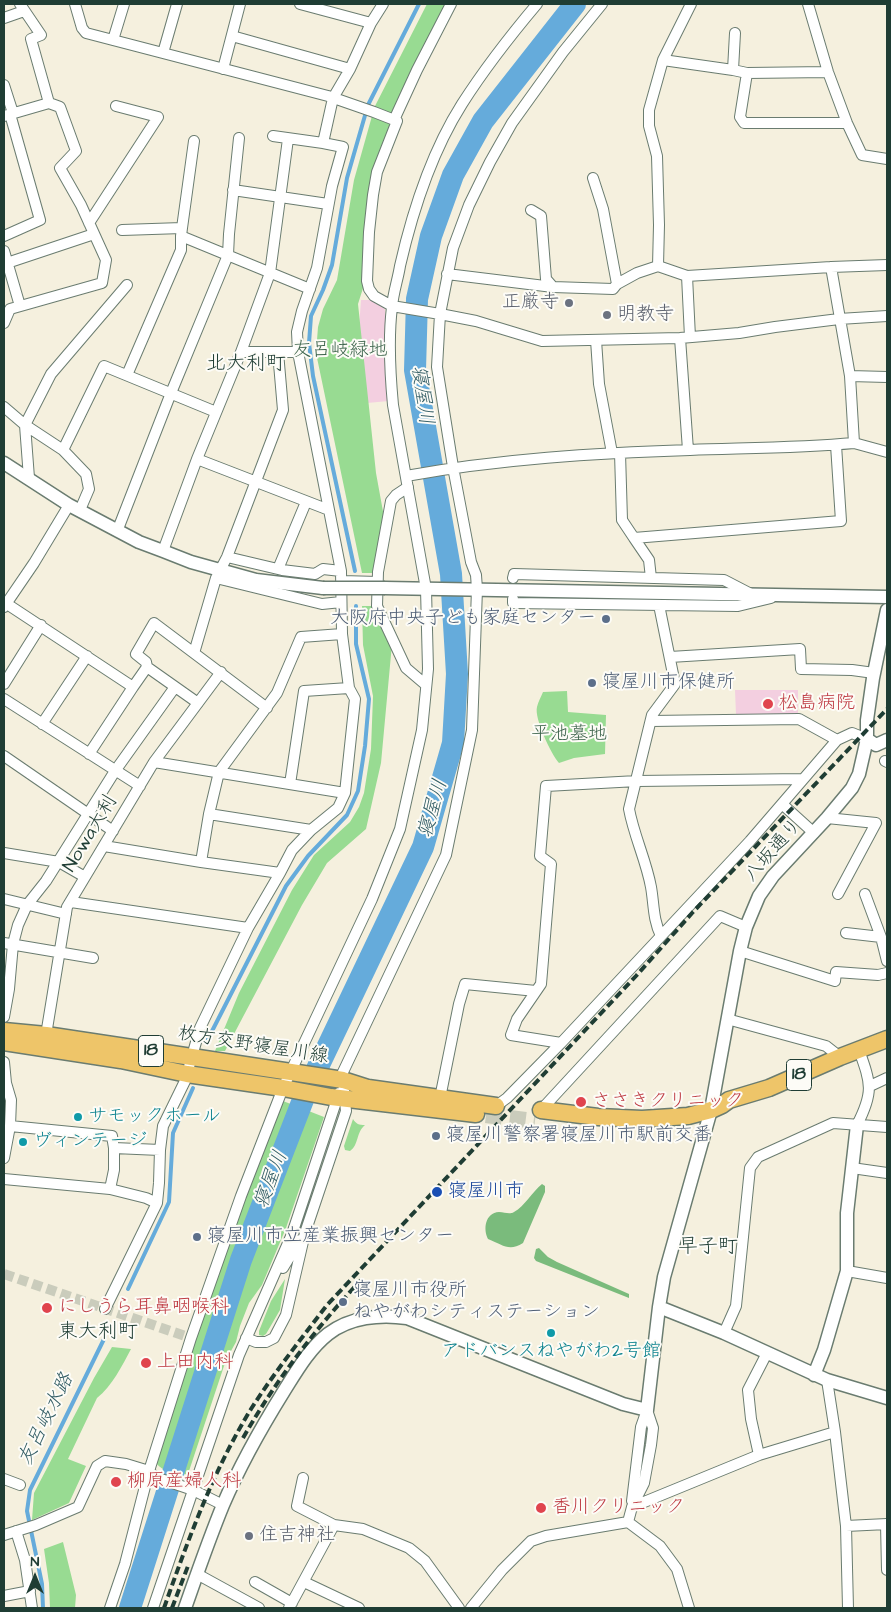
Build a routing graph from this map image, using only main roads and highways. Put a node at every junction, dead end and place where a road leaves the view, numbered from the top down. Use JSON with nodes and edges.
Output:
{"nodes":[{"id":1,"x":4,"y":1031,"type":"edge"},
{"id":2,"x":887,"y":1039,"type":"edge"},
{"id":3,"x":4,"y":1042,"type":"edge"},
{"id":4,"x":538,"y":1116,"type":"tunnel mouth"}],
"edges":[{"from":1,"to":3,"type":"main road","name":"枚方交野寝屋川線","number":"18"},
{"from":2,"to":4,"type":"main road","number":"18"}]}
